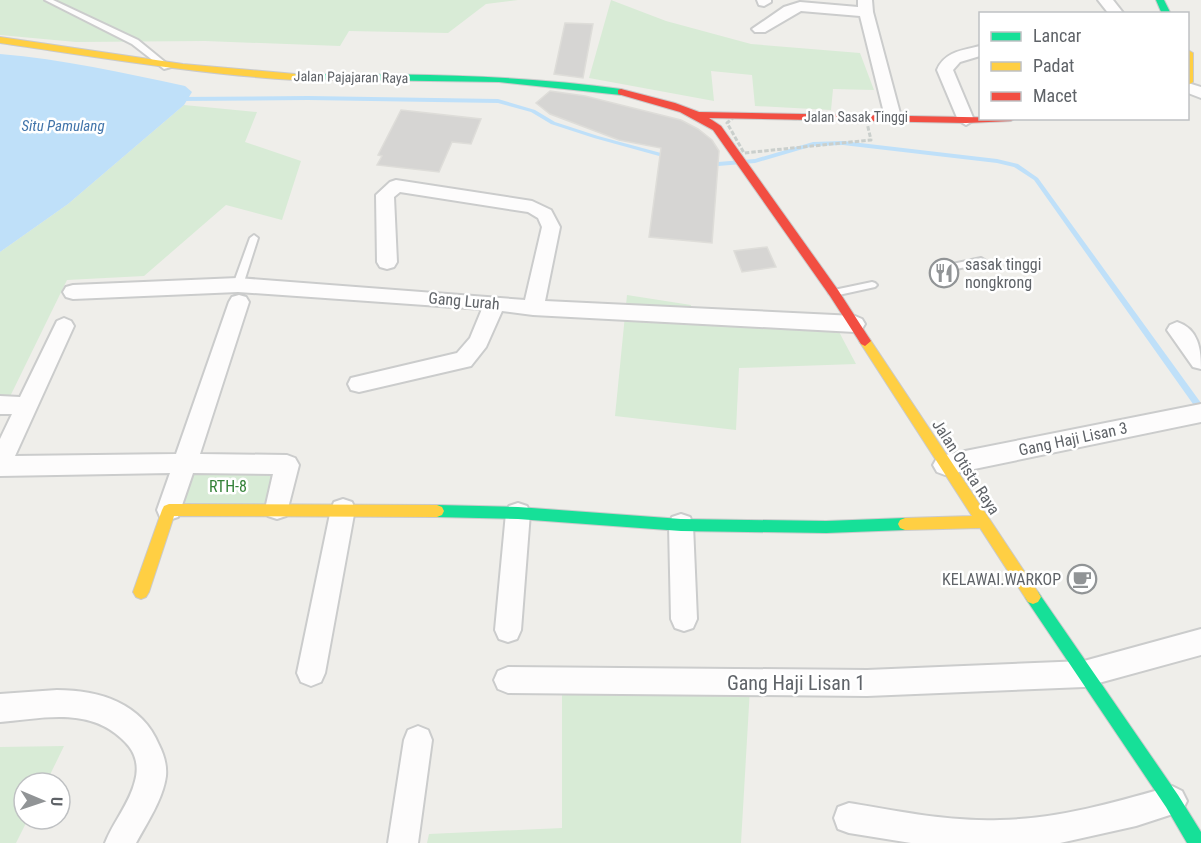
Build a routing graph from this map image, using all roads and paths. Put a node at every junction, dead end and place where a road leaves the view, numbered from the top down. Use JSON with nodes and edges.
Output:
{"nodes":[{"id":1,"x":48,"y":0,"type":"edge"},
{"id":2,"x":1105,"y":0,"type":"edge"},
{"id":3,"x":865,"y":6,"type":"edge"},
{"id":4,"x":1115,"y":12,"type":"edge"},
{"id":5,"x":760,"y":29,"type":"dead end"},
{"id":6,"x":0,"y":40,"type":"edge"},
{"id":7,"x":979,"y":52,"type":"edge"},
{"id":8,"x":1193,"y":57,"type":"edge"},
{"id":9,"x":167,"y":67,"type":"junction"},
{"id":10,"x":1189,"y":77,"type":"edge"},
{"id":11,"x":701,"y":115,"type":"junction"},
{"id":12,"x":893,"y":117,"type":"junction"},
{"id":13,"x":979,"y":119,"type":"edge"},
{"id":14,"x":966,"y":120,"type":"junction"},
{"id":15,"x":254,"y":238,"type":"dead end"},
{"id":16,"x":981,"y":261,"type":"dead end"},
{"id":17,"x":387,"y":262,"type":"dead end"},
{"id":18,"x":938,"y":270,"type":"dead end"},
{"id":19,"x":872,"y":285,"type":"dead end"},
{"id":20,"x":73,"y":292,"type":"dead end"},
{"id":21,"x":238,"y":293,"type":"junction"},
{"id":22,"x":834,"y":293,"type":"junction"},
{"id":23,"x":495,"y":303,"type":"junction"},
{"id":24,"x":533,"y":308,"type":"junction"},
{"id":25,"x":855,"y":324,"type":"junction"},
{"id":26,"x":64,"y":326,"type":"dead end"},
{"id":27,"x":1201,"y":341,"type":"edge"},
{"id":28,"x":1201,"y":361,"type":"edge"},
{"id":29,"x":359,"y":384,"type":"dead end"},
{"id":30,"x":0,"y":405,"type":"edge"},
{"id":31,"x":27,"y":406,"type":"junction"},
{"id":32,"x":1201,"y":413,"type":"edge"},
{"id":33,"x":186,"y":463,"type":"junction"},
{"id":34,"x":0,"y":464,"type":"edge"},
{"id":35,"x":945,"y":465,"type":"junction"},
{"id":36,"x":277,"y":509,"type":"junction"},
{"id":37,"x":343,"y":509,"type":"junction"},
{"id":38,"x":169,"y":510,"type":"junction"},
{"id":39,"x":518,"y":513,"type":"junction"},
{"id":40,"x":982,"y":522,"type":"junction"},
{"id":41,"x":681,"y":525,"type":"junction"},
{"id":42,"x":141,"y":591,"type":"dead end"},
{"id":43,"x":684,"y":620,"type":"dead end"},
{"id":44,"x":508,"y":630,"type":"dead end"},
{"id":45,"x":1201,"y":642,"type":"edge"},
{"id":46,"x":311,"y":673,"type":"dead end"},
{"id":47,"x":1084,"y":674,"type":"junction"},
{"id":48,"x":508,"y":680,"type":"dead end"},
{"id":49,"x":0,"y":708,"type":"edge"},
{"id":50,"x":417,"y":740,"type":"dead end"},
{"id":51,"x":1172,"y":801,"type":"junction"},
{"id":52,"x":849,"y":818,"type":"dead end"},
{"id":53,"x":120,"y":843,"type":"edge"},
{"id":54,"x":403,"y":843,"type":"edge"},
{"id":55,"x":1197,"y":843,"type":"edge"}],
"edges":[{"from":1,"to":9,"type":"lane"},
{"from":2,"to":4,"type":"street"},
{"from":3,"to":5,"type":"street"},
{"from":3,"to":12,"type":"street"},
{"from":6,"to":9,"type":"main road","name":"Jalan Pajajaran Raya"},
{"from":7,"to":14,"type":"street"},
{"from":8,"to":10,"type":"main road"},
{"from":9,"to":11,"type":"main road","name":"Jalan Pajajaran Raya"},
{"from":11,"to":12,"type":"main road","name":"Jalan Sasak Tinggi"},
{"from":11,"to":22,"type":"main road","name":"Jalan Otista Raya"},
{"from":12,"to":14,"type":"main road","name":"Jalan Sasak Tinggi"},
{"from":13,"to":14,"type":"main road","name":"Jalan Sasak Tinggi"},
{"from":15,"to":21,"type":"lane"},
{"from":16,"to":18,"type":"lane"},
{"from":17,"to":24,"type":"street"},
{"from":19,"to":22,"type":"lane"},
{"from":20,"to":21,"type":"street","name":"Gang Lurah"},
{"from":21,"to":23,"type":"street","name":"Gang Lurah"},
{"from":21,"to":33,"type":"street"},
{"from":22,"to":25,"type":"main road","name":"Jalan Otista Raya"},
{"from":23,"to":24,"type":"street","name":"Gang Lurah"},
{"from":23,"to":29,"type":"street"},
{"from":24,"to":25,"type":"street","name":"Gang Lurah"},
{"from":25,"to":35,"type":"main road","name":"Jalan Otista Raya"},
{"from":26,"to":31,"type":"street"},
{"from":27,"to":28,"type":"street"},
{"from":30,"to":31,"type":"street"},
{"from":31,"to":34,"type":"street"},
{"from":32,"to":35,"type":"street","name":"Gang Haji Lisan 3"},
{"from":33,"to":34,"type":"street"},
{"from":33,"to":36,"type":"street"},
{"from":33,"to":38,"type":"street"},
{"from":35,"to":40,"type":"main road","name":"Jalan Otista Raya"},
{"from":36,"to":37,"type":"main road"},
{"from":36,"to":38,"type":"main road"},
{"from":37,"to":39,"type":"main road"},
{"from":37,"to":46,"type":"street"},
{"from":38,"to":42,"type":"main road"},
{"from":39,"to":41,"type":"main road"},
{"from":39,"to":44,"type":"street"},
{"from":40,"to":41,"type":"main road"},
{"from":40,"to":47,"type":"main road","name":"Jalan Otista Raya"},
{"from":41,"to":43,"type":"street"},
{"from":45,"to":47,"type":"street","name":"Gang Haji Lisan 1"},
{"from":47,"to":48,"type":"street","name":"Gang Haji Lisan 1"},
{"from":47,"to":51,"type":"main road","name":"Jalan Otista Raya"},
{"from":49,"to":53,"type":"street"},
{"from":50,"to":54,"type":"street"},
{"from":51,"to":52,"type":"street"},
{"from":51,"to":55,"type":"main road","name":"Jalan Otista Raya"}]}
